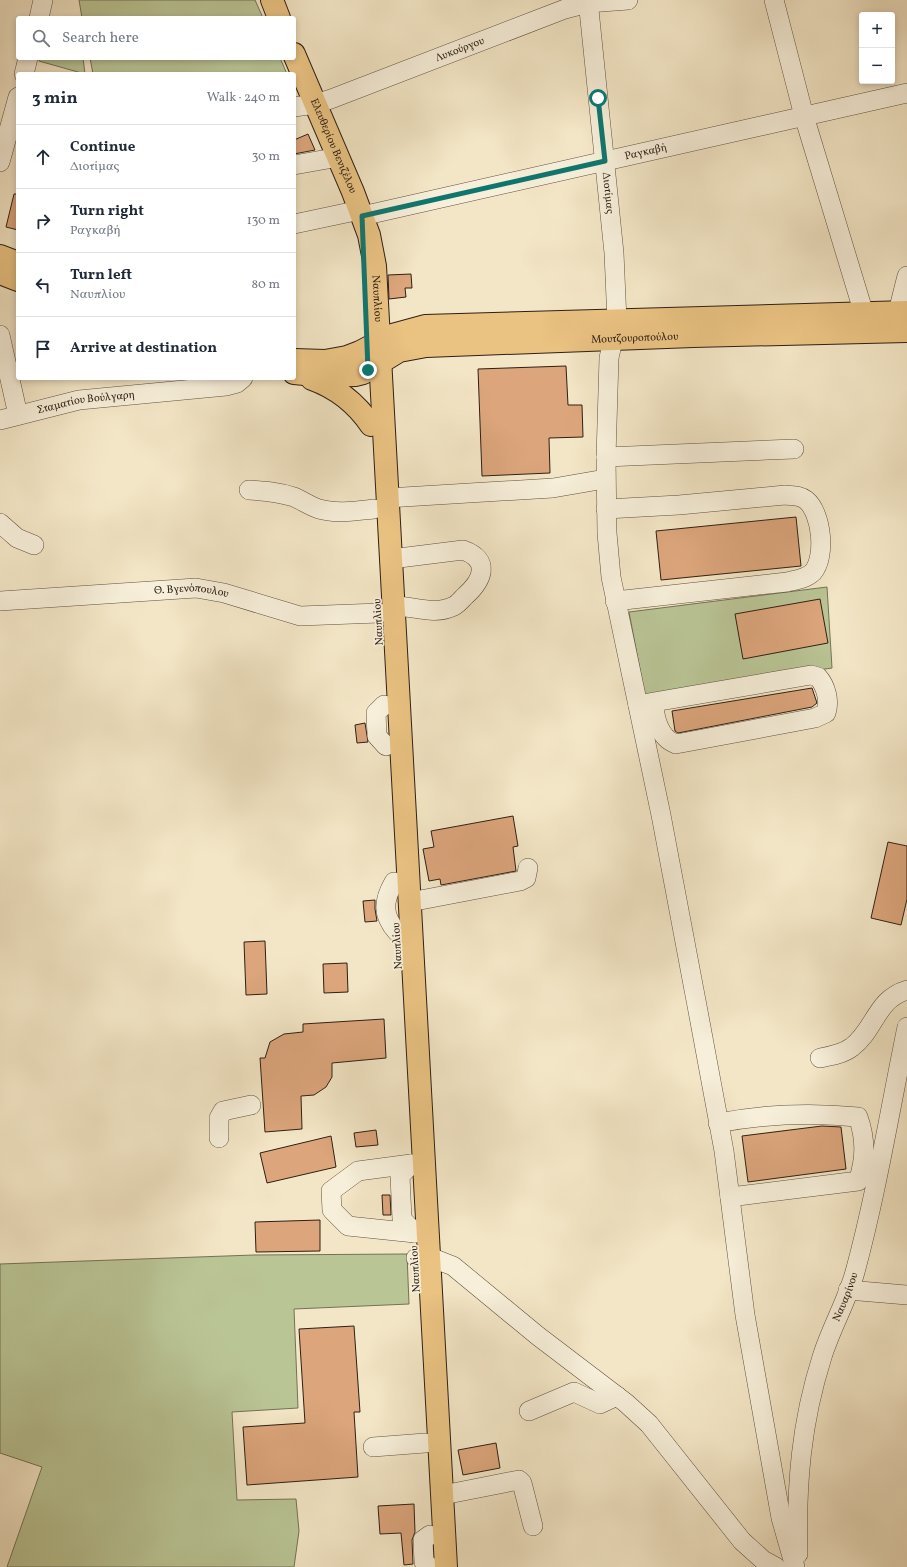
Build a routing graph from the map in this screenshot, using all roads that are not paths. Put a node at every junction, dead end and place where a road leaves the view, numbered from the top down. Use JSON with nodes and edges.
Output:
{"nodes":[{"id":1,"x":43,"y":0,"type":"edge"},
{"id":2,"x":272,"y":0,"type":"edge"},
{"id":3,"x":628,"y":0,"type":"edge"},
{"id":4,"x":774,"y":0,"type":"edge"},
{"id":5,"x":588,"y":2,"type":"edge"},
{"id":6,"x":39,"y":16,"type":"edge"},
{"id":7,"x":278,"y":16,"type":"edge"},
{"id":8,"x":28,"y":60,"type":"edge"},
{"id":9,"x":296,"y":60,"type":"edge"},
{"id":10,"x":24,"y":72,"type":"edge"},
{"id":11,"x":907,"y":93,"type":"edge"},
{"id":12,"x":16,"y":100,"type":"edge"},
{"id":13,"x":309,"y":108,"type":"edge"},
{"id":14,"x":804,"y":116,"type":"junction"},
{"id":15,"x":6,"y":118,"type":"edge"},
{"id":16,"x":337,"y":153,"type":"junction"},
{"id":17,"x":605,"y":161,"type":"junction"},
{"id":18,"x":0,"y":162,"type":"edge"},
{"id":19,"x":296,"y":164,"type":"edge"},
{"id":20,"x":361,"y":213,"type":"junction"},
{"id":21,"x":296,"y":224,"type":"edge"},
{"id":22,"x":0,"y":256,"type":"edge"},
{"id":23,"x":16,"y":262,"type":"edge"},
{"id":24,"x":0,"y":273,"type":"edge"},
{"id":25,"x":907,"y":276,"type":"edge"},
{"id":26,"x":16,"y":279,"type":"edge"},
{"id":27,"x":376,"y":288,"type":"junction"},
{"id":28,"x":904,"y":318,"type":"edge"},
{"id":29,"x":866,"y":322,"type":"junction"},
{"id":30,"x":425,"y":326,"type":"junction"},
{"id":31,"x":615,"y":330,"type":"junction"},
{"id":32,"x":0,"y":335,"type":"edge"},
{"id":33,"x":374,"y":355,"type":"junction"},
{"id":34,"x":296,"y":369,"type":"edge"},
{"id":35,"x":241,"y":380,"type":"edge"},
{"id":36,"x":9,"y":417,"type":"edge"},
{"id":37,"x":371,"y":425,"type":"junction"},
{"id":38,"x":794,"y":449,"type":"dead end"},
{"id":39,"x":606,"y":457,"type":"junction"},
{"id":40,"x":606,"y":479,"type":"junction"},
{"id":41,"x":249,"y":490,"type":"dead end"},
{"id":42,"x":381,"y":503,"type":"junction"},
{"id":43,"x":606,"y":509,"type":"junction"},
{"id":44,"x":0,"y":523,"type":"edge"},
{"id":45,"x":34,"y":545,"type":"dead end"},
{"id":46,"x":391,"y":559,"type":"junction"},
{"id":47,"x":0,"y":601,"type":"edge"},
{"id":48,"x":615,"y":601,"type":"junction"},
{"id":49,"x":386,"y":610,"type":"junction"},
{"id":50,"x":646,"y":703,"type":"junction"},
{"id":51,"x":528,"y":868,"type":"dead end"},
{"id":52,"x":410,"y":902,"type":"junction"},
{"id":53,"x":907,"y":990,"type":"edge"},
{"id":54,"x":907,"y":1027,"type":"edge"},
{"id":55,"x":820,"y":1058,"type":"dead end"},
{"id":56,"x":251,"y":1105,"type":"dead end"},
{"id":57,"x":718,"y":1123,"type":"junction"},
{"id":58,"x":219,"y":1138,"type":"dead end"},
{"id":59,"x":410,"y":1164,"type":"junction"},
{"id":60,"x":730,"y":1197,"type":"junction"},
{"id":61,"x":415,"y":1233,"type":"junction"},
{"id":62,"x":423,"y":1257,"type":"junction"},
{"id":63,"x":848,"y":1290,"type":"junction"},
{"id":64,"x":907,"y":1295,"type":"edge"},
{"id":65,"x":618,"y":1396,"type":"junction"},
{"id":66,"x":529,"y":1410,"type":"dead end"},
{"id":67,"x":425,"y":1443,"type":"junction"},
{"id":68,"x":373,"y":1447,"type":"dead end"},
{"id":69,"x":443,"y":1495,"type":"junction"},
{"id":70,"x":534,"y":1526,"type":"dead end"},
{"id":71,"x":431,"y":1567,"type":"edge"},
{"id":72,"x":446,"y":1567,"type":"edge"},
{"id":73,"x":776,"y":1567,"type":"edge"},
{"id":74,"x":795,"y":1567,"type":"edge"},
{"id":75,"x":798,"y":1567,"type":"edge"}],
"edges":[{"from":1,"to":6,"type":"street"},
{"from":2,"to":7,"type":"main road"},
{"from":3,"to":5,"type":"street","name":"Λυκούργου"},
{"from":4,"to":14,"type":"street"},
{"from":5,"to":13,"type":"street","name":"Λυκούργου"},
{"from":5,"to":17,"type":"street","name":"Διοτίμας"},
{"from":8,"to":10,"type":"street"},
{"from":9,"to":13,"type":"main road","name":"Ελευθερίου Βενιζέλου"},
{"from":11,"to":14,"type":"street","name":"Ραγκαβή"},
{"from":12,"to":15,"type":"street"},
{"from":13,"to":16,"type":"main road","name":"Ελευθερίου Βενιζέλου"},
{"from":14,"to":17,"type":"street","name":"Ραγκαβή"},
{"from":14,"to":29,"type":"street"},
{"from":15,"to":18,"type":"street"},
{"from":16,"to":19,"type":"street"},
{"from":16,"to":20,"type":"main road","name":"Ελευθερίου Βενιζέλου"},
{"from":17,"to":20,"type":"street","name":"Ραγκαβή"},
{"from":17,"to":31,"type":"street","name":"Διοτίμας"},
{"from":20,"to":21,"type":"street","name":"Ραγκαβή"},
{"from":20,"to":27,"type":"main road","name":"Ναυπλίου"},
{"from":20,"to":33,"type":"main road","name":"Ναυπλίου"},
{"from":22,"to":23,"type":"main road"},
{"from":24,"to":26,"type":"main road"},
{"from":25,"to":28,"type":"street"},
{"from":27,"to":30,"type":"main road"},
{"from":27,"to":33,"type":"main road","name":"Ναυπλίου"},
{"from":28,"to":29,"type":"main road","name":"Μουτζουροπούλου"},
{"from":29,"to":31,"type":"main road","name":"Μουτζουροπούλου"},
{"from":30,"to":31,"type":"main road","name":"Μουτζουροπούλου"},
{"from":30,"to":33,"type":"main road","name":"Μουτζουροπούλου"},
{"from":31,"to":33,"type":"main road","name":"Μουτζουροπούλου"},
{"from":31,"to":39,"type":"street","name":"Διοτίμας"},
{"from":32,"to":36,"type":"street"},
{"from":33,"to":34,"type":"main road"},
{"from":33,"to":37,"type":"main road","name":"Ναυπλίου"},
{"from":33,"to":42,"type":"main road","name":"Ναυπλίου"},
{"from":34,"to":37,"type":"main road"},
{"from":35,"to":36,"type":"street","name":"Σταματίου Βούλγαρη"},
{"from":37,"to":42,"type":"main road","name":"Ναυπλίου"},
{"from":38,"to":39,"type":"street"},
{"from":39,"to":40,"type":"street","name":"Διοτίμας"},
{"from":40,"to":42,"type":"street"},
{"from":40,"to":43,"type":"street","name":"Διοτίμας"},
{"from":41,"to":42,"type":"street"},
{"from":42,"to":46,"type":"main road","name":"Ναυπλίου"},
{"from":42,"to":49,"type":"main road","name":"Ναυπλίου"},
{"from":43,"to":48,"type":"street","name":"Διοτίμας"},
{"from":43,"to":48,"type":"street"},
{"from":44,"to":45,"type":"street"},
{"from":46,"to":49,"type":"main road","name":"Ναυπλίου"},
{"from":46,"to":49,"type":"street","name":"Θ. Βγενόπουλου"},
{"from":47,"to":49,"type":"street","name":"Θ. Βγενόπουλου"},
{"from":48,"to":50,"type":"street","name":"Διοτίμας"},
{"from":49,"to":52,"type":"main road","name":"Ναυπλίου"},
{"from":49,"to":59,"type":"main road","name":"Ναυπλίου"},
{"from":50,"to":50,"type":"street"},
{"from":50,"to":57,"type":"street"},
{"from":51,"to":52,"type":"street"},
{"from":52,"to":62,"type":"main road","name":"Ναυπλίου"},
{"from":53,"to":55,"type":"street"},
{"from":54,"to":63,"type":"street","name":"Ναυαρίνου"},
{"from":56,"to":58,"type":"street"},
{"from":57,"to":60,"type":"street"},
{"from":57,"to":60,"type":"street"},
{"from":59,"to":61,"type":"main road","name":"Ναυπλίου"},
{"from":59,"to":61,"type":"street"},
{"from":60,"to":74,"type":"street"},
{"from":61,"to":62,"type":"main road","name":"Ναυπλίου"},
{"from":62,"to":65,"type":"street"},
{"from":62,"to":67,"type":"main road","name":"Ναυπλίου"},
{"from":62,"to":69,"type":"main road","name":"Ναυπλίου"},
{"from":63,"to":64,"type":"street"},
{"from":63,"to":75,"type":"street","name":"Ναυαρίνου"},
{"from":65,"to":66,"type":"street"},
{"from":65,"to":73,"type":"street"},
{"from":67,"to":68,"type":"street"},
{"from":67,"to":71,"type":"main road","name":"Ναυπλίου"},
{"from":69,"to":70,"type":"street"},
{"from":69,"to":72,"type":"main road","name":"Ναυπλίου"}]}
